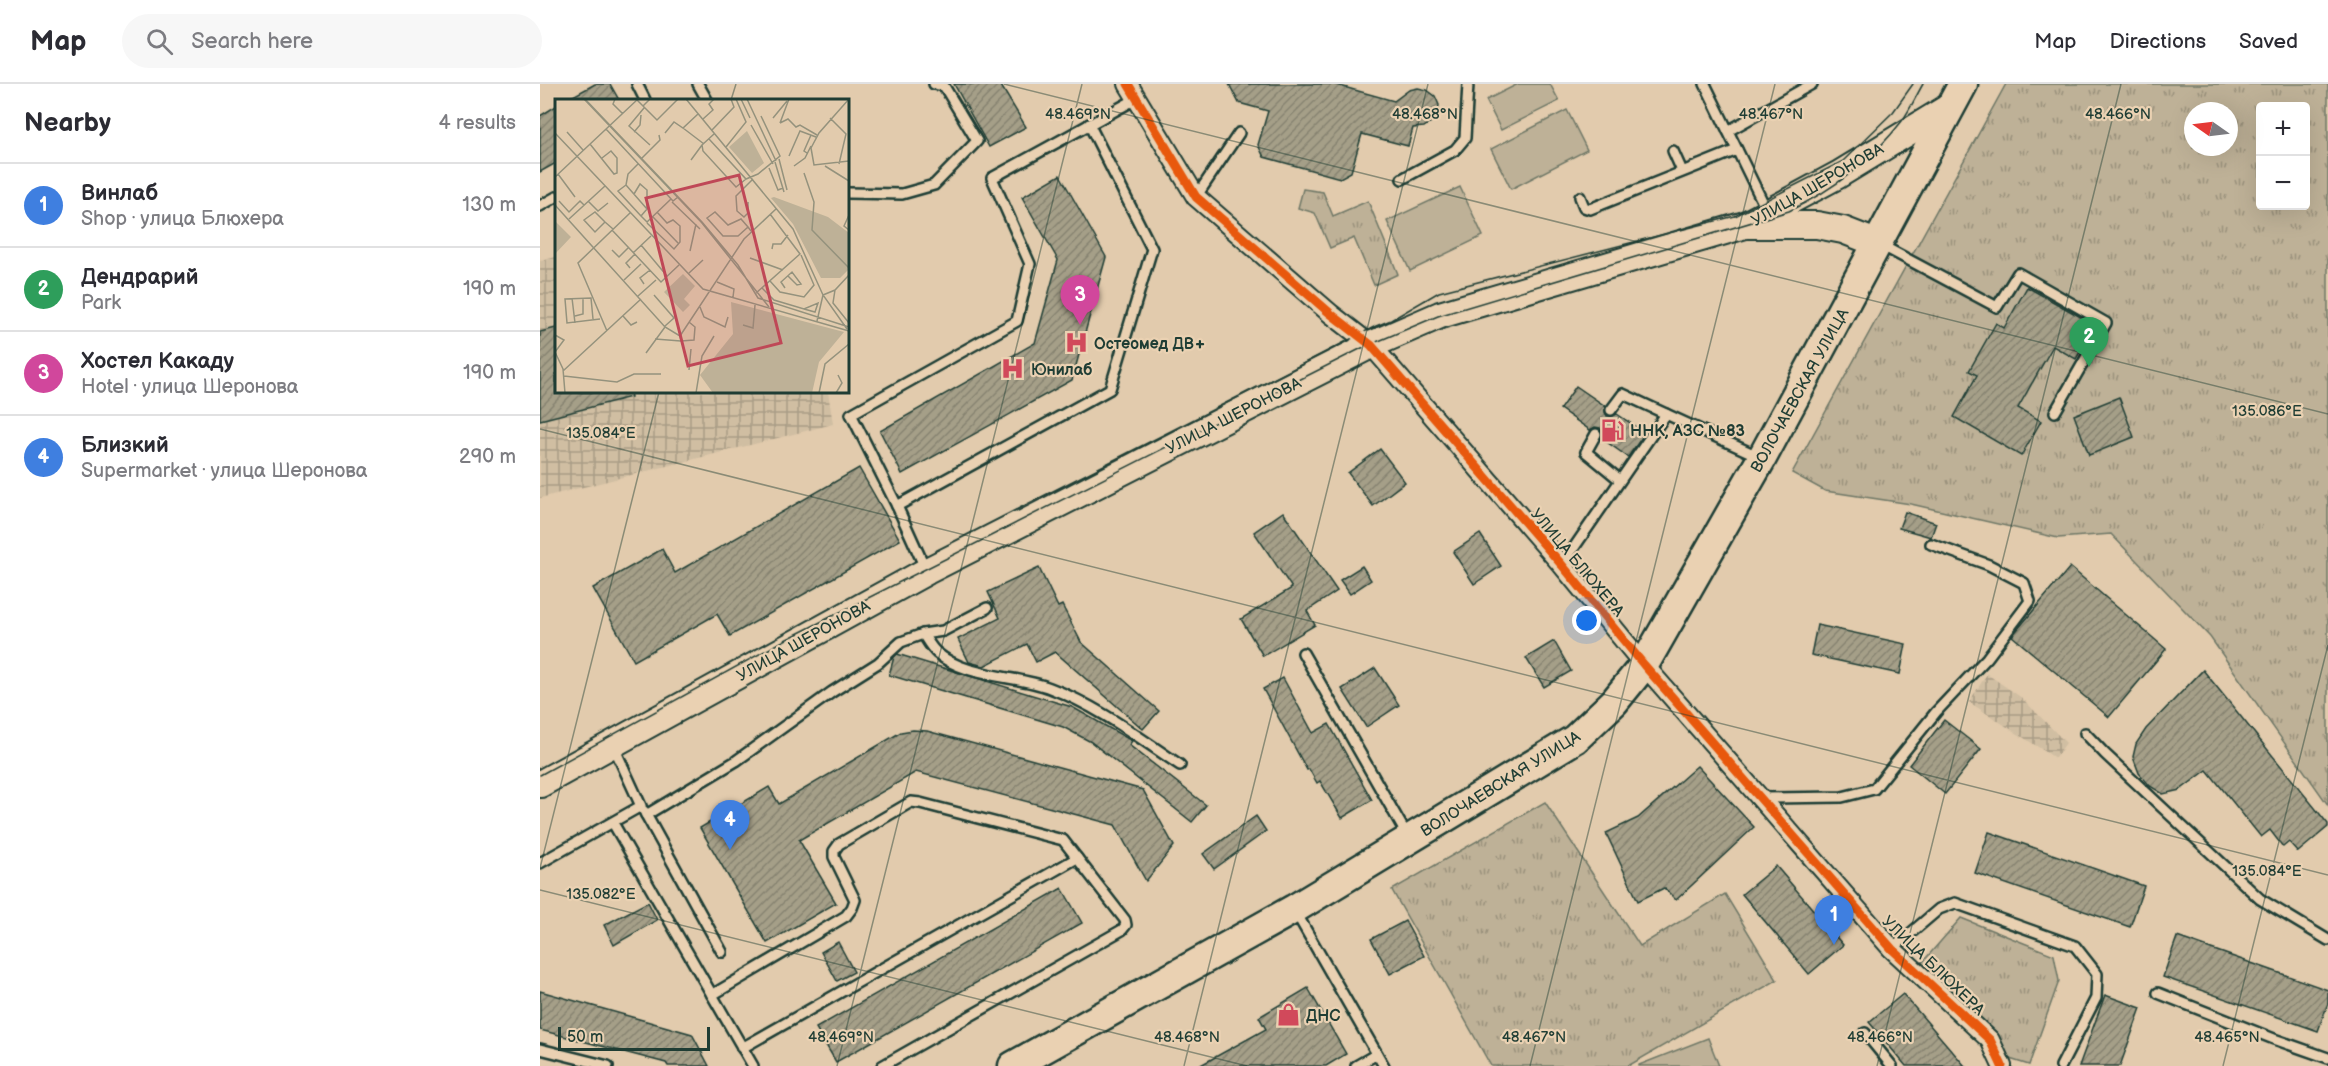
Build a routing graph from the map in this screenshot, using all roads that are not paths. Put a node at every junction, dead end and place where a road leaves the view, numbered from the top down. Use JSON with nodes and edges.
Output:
{"nodes":[{"id":1,"x":637,"y":84,"type":"edge"},
{"id":2,"x":698,"y":84,"type":"edge"},
{"id":3,"x":934,"y":84,"type":"edge"},
{"id":4,"x":1468,"y":84,"type":"edge"},
{"id":5,"x":1705,"y":84,"type":"edge"},
{"id":6,"x":1812,"y":84,"type":"edge"},
{"id":7,"x":1132,"y":92,"type":"edge"},
{"id":8,"x":1957,"y":95,"type":"edge"},
{"id":9,"x":644,"y":99,"type":"edge"},
{"id":10,"x":706,"y":99,"type":"edge"},
{"id":11,"x":1089,"y":124,"type":"junction"},
{"id":12,"x":1728,"y":131,"type":"junction"},
{"id":13,"x":1239,"y":133,"type":"dead end"},
{"id":14,"x":1737,"y":150,"type":"junction"},
{"id":15,"x":1673,"y":151,"type":"dead end"},
{"id":16,"x":1682,"y":171,"type":"junction"},
{"id":17,"x":1402,"y":179,"type":"dead end"},
{"id":18,"x":849,"y":193,"type":"edge"},
{"id":19,"x":1196,"y":197,"type":"junction"},
{"id":20,"x":1580,"y":197,"type":"dead end"},
{"id":21,"x":555,"y":198,"type":"edge"},
{"id":22,"x":540,"y":206,"type":"edge"},
{"id":23,"x":1768,"y":213,"type":"junction"},
{"id":24,"x":1745,"y":225,"type":"junction"},
{"id":25,"x":1879,"y":244,"type":"junction"},
{"id":26,"x":1371,"y":345,"type":"junction"},
{"id":27,"x":1611,"y":410,"type":"dead end"},
{"id":28,"x":2055,"y":412,"type":"dead end"},
{"id":29,"x":1666,"y":414,"type":"junction"},
{"id":30,"x":1596,"y":434,"type":"dead end"},
{"id":31,"x":1762,"y":458,"type":"junction"},
{"id":32,"x":1620,"y":480,"type":"junction"},
{"id":33,"x":897,"y":506,"type":"junction"},
{"id":34,"x":1931,"y":544,"type":"dead end"},
{"id":35,"x":1562,"y":565,"type":"junction"},
{"id":36,"x":927,"y":572,"type":"junction"},
{"id":37,"x":987,"y":608,"type":"dead end"},
{"id":38,"x":923,"y":634,"type":"junction"},
{"id":39,"x":1303,"y":653,"type":"dead end"},
{"id":40,"x":1644,"y":665,"type":"junction"},
{"id":41,"x":2085,"y":733,"type":"dead end"},
{"id":42,"x":613,"y":745,"type":"junction"},
{"id":43,"x":1180,"y":765,"type":"dead end"},
{"id":44,"x":540,"y":784,"type":"edge"},
{"id":45,"x":1761,"y":798,"type":"junction"},
{"id":46,"x":641,"y":806,"type":"junction"},
{"id":47,"x":646,"y":815,"type":"junction"},
{"id":48,"x":613,"y":823,"type":"junction"},
{"id":49,"x":1409,"y":839,"type":"junction"},
{"id":50,"x":1077,"y":858,"type":"junction"},
{"id":51,"x":540,"y":863,"type":"edge"},
{"id":52,"x":1294,"y":909,"type":"junction"},
{"id":53,"x":2328,"y":940,"type":"edge"},
{"id":54,"x":1892,"y":950,"type":"junction"},
{"id":55,"x":722,"y":952,"type":"dead end"},
{"id":56,"x":2158,"y":993,"type":"dead end"},
{"id":57,"x":712,"y":995,"type":"junction"},
{"id":58,"x":1865,"y":1033,"type":"dead end"},
{"id":59,"x":742,"y":1048,"type":"junction"},
{"id":60,"x":540,"y":1049,"type":"edge"},
{"id":61,"x":1377,"y":1054,"type":"junction"},
{"id":62,"x":2328,"y":1058,"type":"edge"},
{"id":63,"x":608,"y":1066,"type":"edge"},
{"id":64,"x":753,"y":1066,"type":"edge"},
{"id":65,"x":882,"y":1066,"type":"edge"},
{"id":66,"x":1013,"y":1066,"type":"edge"},
{"id":67,"x":1356,"y":1066,"type":"edge"},
{"id":68,"x":1384,"y":1066,"type":"edge"},
{"id":69,"x":1892,"y":1066,"type":"edge"},
{"id":70,"x":2002,"y":1066,"type":"edge"},
{"id":71,"x":2061,"y":1066,"type":"edge"}],
"edges":[{"from":1,"to":9,"type":"lane"},
{"from":2,"to":10,"type":"lane"},
{"from":3,"to":18,"type":"lane"},
{"from":4,"to":17,"type":"lane"},
{"from":5,"to":12,"type":"lane"},
{"from":6,"to":12,"type":"lane"},
{"from":7,"to":11,"type":"lane"},
{"from":7,"to":19,"type":"street","name":"УЛИЦА БЛЮХЕРА"},
{"from":8,"to":23,"type":"main road","name":"УЛИЦА ШЕРОНОВА"},
{"from":8,"to":25,"type":"main road","name":"ВОЛОЧАЕВСКАЯ УЛИЦА"},
{"from":11,"to":33,"type":"lane"},
{"from":11,"to":33,"type":"lane"},
{"from":12,"to":14,"type":"lane"},
{"from":13,"to":19,"type":"lane"},
{"from":14,"to":16,"type":"lane"},
{"from":14,"to":23,"type":"lane"},
{"from":15,"to":16,"type":"lane"},
{"from":16,"to":20,"type":"lane"},
{"from":19,"to":26,"type":"street","name":"УЛИЦА БЛЮХЕРА"},
{"from":21,"to":22,"type":"lane"},
{"from":23,"to":24,"type":"main road","name":"УЛИЦА ШЕРОНОВА"},
{"from":24,"to":25,"type":"main road"},
{"from":24,"to":26,"type":"main road","name":"УЛИЦА ШЕРОНОВА"},
{"from":25,"to":28,"type":"lane"},
{"from":25,"to":31,"type":"main road","name":"ВОЛОЧАЕВСКАЯ УЛИЦА"},
{"from":26,"to":35,"type":"street","name":"УЛИЦА БЛЮХЕРА"},
{"from":26,"to":36,"type":"main road","name":"УЛИЦА ШЕРОНОВА"},
{"from":27,"to":29,"type":"lane"},
{"from":29,"to":31,"type":"lane"},
{"from":29,"to":32,"type":"lane"},
{"from":30,"to":32,"type":"lane"},
{"from":31,"to":40,"type":"main road","name":"ВОЛОЧАЕВСКАЯ УЛИЦА"},
{"from":32,"to":35,"type":"lane"},
{"from":33,"to":36,"type":"lane"},
{"from":34,"to":45,"type":"lane"},
{"from":35,"to":40,"type":"street","name":"УЛИЦА БЛЮХЕРА"},
{"from":36,"to":42,"type":"main road","name":"УЛИЦА ШЕРОНОВА"},
{"from":37,"to":38,"type":"lane"},
{"from":38,"to":43,"type":"lane"},
{"from":38,"to":47,"type":"lane"},
{"from":39,"to":49,"type":"lane"},
{"from":40,"to":45,"type":"street","name":"УЛИЦА БЛЮХЕРА"},
{"from":40,"to":49,"type":"main road","name":"ВОЛОЧАЕВСКАЯ УЛИЦА"},
{"from":41,"to":53,"type":"lane"},
{"from":42,"to":44,"type":"main road","name":"УЛИЦА ШЕРОНОВА"},
{"from":42,"to":46,"type":"lane"},
{"from":45,"to":54,"type":"street","name":"УЛИЦА БЛЮХЕРА"},
{"from":46,"to":47,"type":"lane"},
{"from":46,"to":48,"type":"lane"},
{"from":47,"to":55,"type":"lane"},
{"from":48,"to":51,"type":"lane"},
{"from":48,"to":57,"type":"lane"},
{"from":49,"to":52,"type":"main road","name":"ВОЛОЧАЕВСКАЯ УЛИЦА"},
{"from":50,"to":57,"type":"lane"},
{"from":50,"to":59,"type":"lane"},
{"from":50,"to":65,"type":"lane"},
{"from":52,"to":61,"type":"lane"},
{"from":52,"to":66,"type":"main road","name":"ВОЛОЧАЕВСКАЯ УЛИЦА"},
{"from":54,"to":70,"type":"street","name":"УЛИЦА БЛЮХЕРА"},
{"from":54,"to":71,"type":"lane"},
{"from":56,"to":62,"type":"lane"},
{"from":57,"to":59,"type":"lane"},
{"from":58,"to":69,"type":"lane"},
{"from":59,"to":64,"type":"lane"},
{"from":60,"to":63,"type":"lane"},
{"from":61,"to":67,"type":"lane"},
{"from":61,"to":68,"type":"lane"}]}
